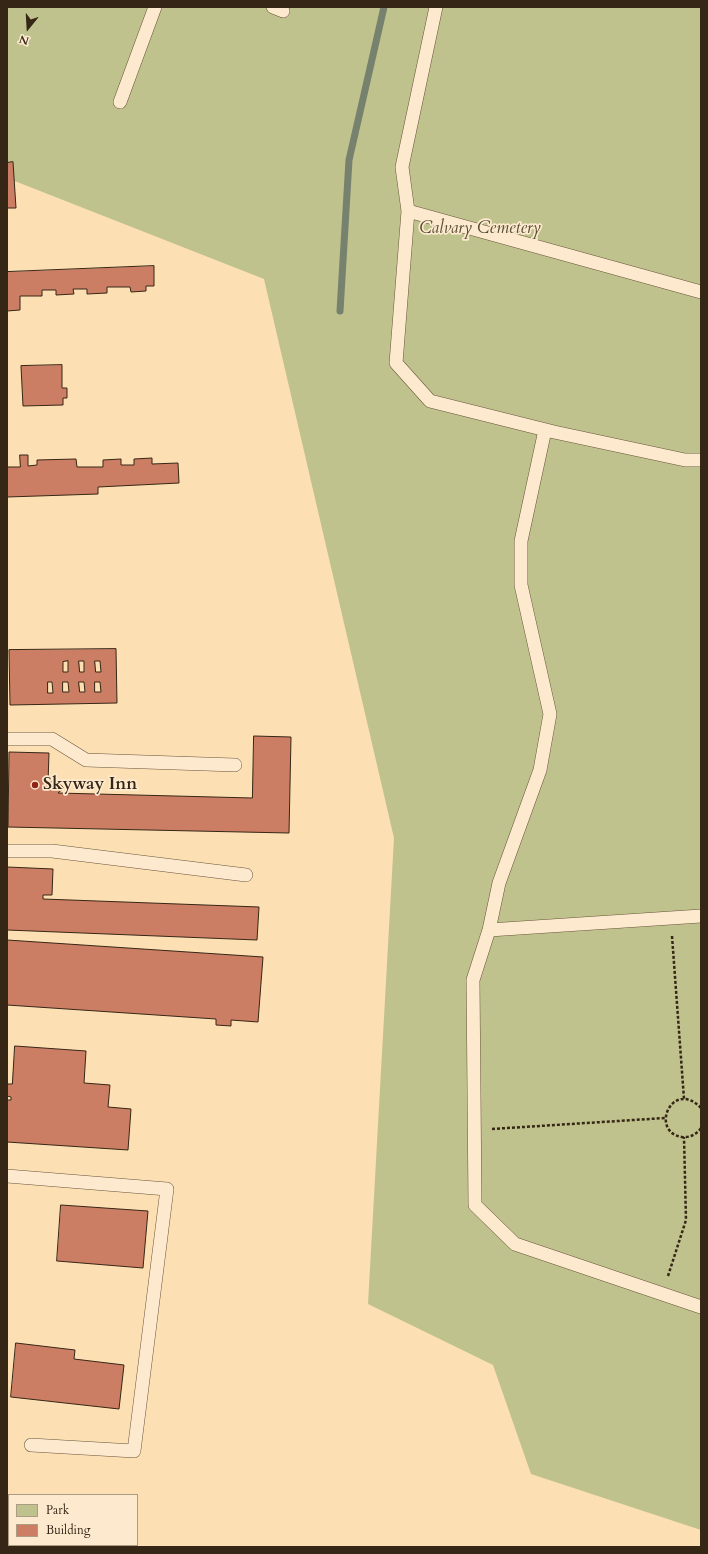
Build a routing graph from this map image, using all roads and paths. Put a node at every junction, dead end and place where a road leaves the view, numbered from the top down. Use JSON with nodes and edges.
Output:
{"nodes":[{"id":1,"x":155,"y":7,"type":"edge"},
{"id":2,"x":436,"y":7,"type":"edge"},
{"id":3,"x":120,"y":102,"type":"dead end"},
{"id":4,"x":408,"y":211,"type":"junction"},
{"id":5,"x":701,"y":292,"type":"edge"},
{"id":6,"x":545,"y":430,"type":"junction"},
{"id":7,"x":701,"y":460,"type":"edge"},
{"id":8,"x":7,"y":739,"type":"edge"},
{"id":9,"x":235,"y":765,"type":"dead end"},
{"id":10,"x":7,"y":851,"type":"edge"},
{"id":11,"x":246,"y":875,"type":"dead end"},
{"id":12,"x":701,"y":916,"type":"edge"},
{"id":13,"x":671,"y":918,"type":"junction"},
{"id":14,"x":490,"y":930,"type":"junction"},
{"id":15,"x":684,"y":1099,"type":"junction"},
{"id":16,"x":701,"y":1108,"type":"edge"},
{"id":17,"x":665,"y":1118,"type":"junction"},
{"id":18,"x":701,"y":1128,"type":"edge"},
{"id":19,"x":475,"y":1130,"type":"junction"},
{"id":20,"x":684,"y":1137,"type":"junction"},
{"id":21,"x":7,"y":1176,"type":"edge"},
{"id":22,"x":662,"y":1293,"type":"junction"},
{"id":23,"x":701,"y":1307,"type":"edge"},
{"id":24,"x":32,"y":1445,"type":"dead end"}],
"edges":[{"from":1,"to":3,"type":"lane"},
{"from":2,"to":4,"type":"lane"},
{"from":4,"to":5,"type":"lane"},
{"from":4,"to":6,"type":"lane"},
{"from":6,"to":7,"type":"lane"},
{"from":6,"to":14,"type":"lane"},
{"from":8,"to":9,"type":"lane"},
{"from":10,"to":11,"type":"lane"},
{"from":12,"to":13,"type":"lane"},
{"from":13,"to":14,"type":"lane"},
{"from":13,"to":15,"type":"path"},
{"from":14,"to":19,"type":"lane"},
{"from":15,"to":16,"type":"path"},
{"from":15,"to":17,"type":"path"},
{"from":17,"to":19,"type":"path"},
{"from":17,"to":20,"type":"path"},
{"from":18,"to":20,"type":"path"},
{"from":19,"to":22,"type":"lane"},
{"from":20,"to":22,"type":"path"},
{"from":21,"to":24,"type":"lane"},
{"from":22,"to":23,"type":"lane"}]}
